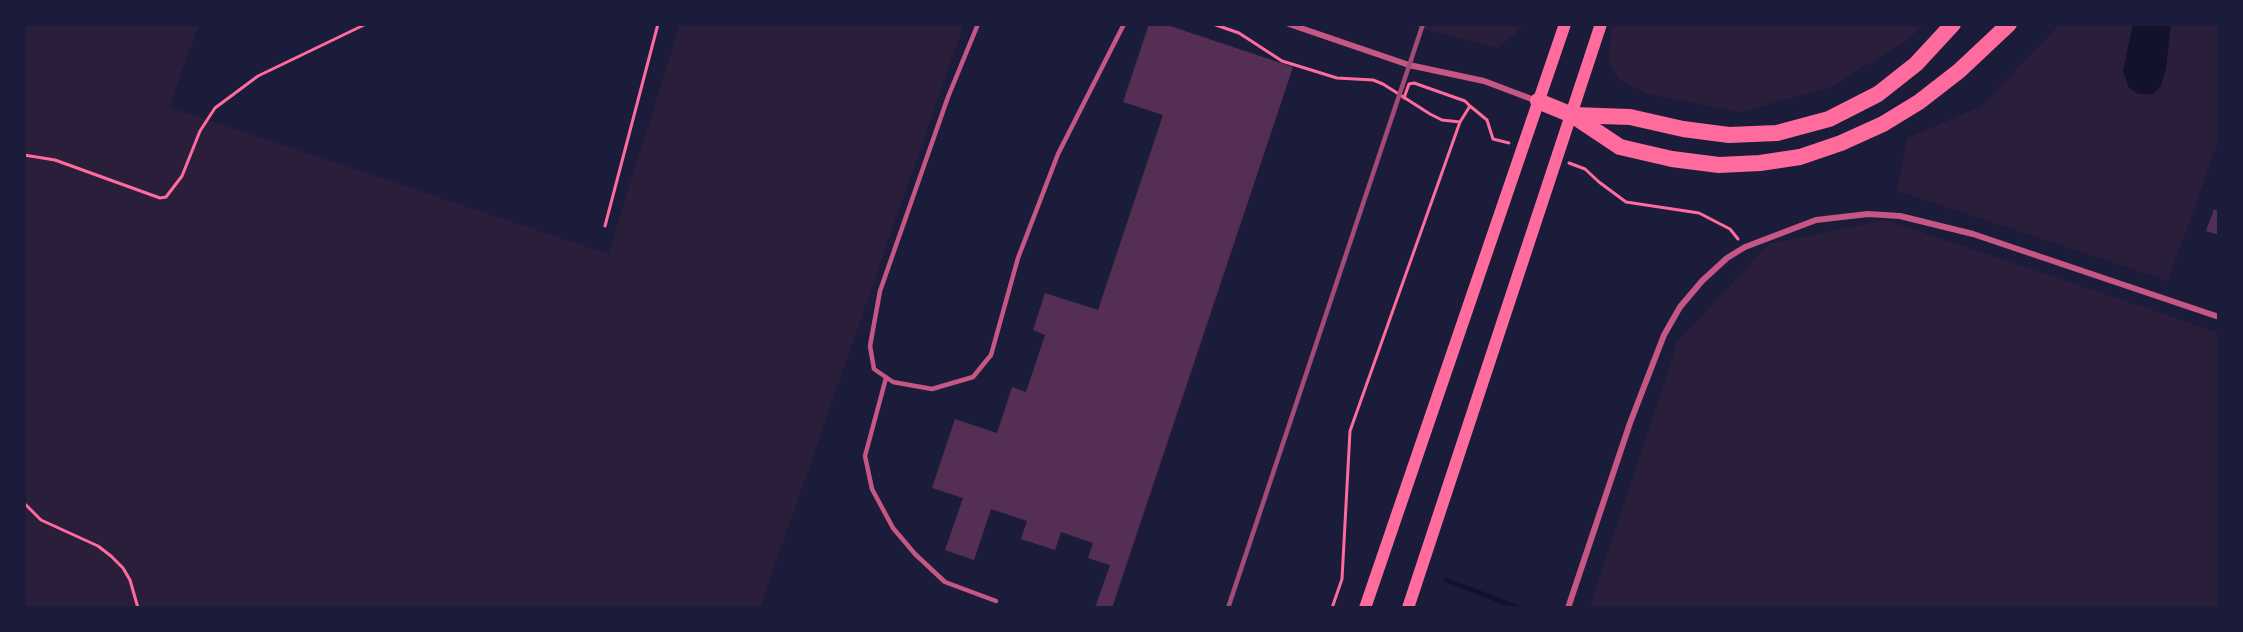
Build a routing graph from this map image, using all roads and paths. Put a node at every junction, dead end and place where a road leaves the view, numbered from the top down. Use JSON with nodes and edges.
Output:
{"nodes":[{"id":1,"x":366,"y":24,"type":"edge"},
{"id":2,"x":658,"y":24,"type":"edge"},
{"id":3,"x":978,"y":24,"type":"edge"},
{"id":4,"x":1124,"y":24,"type":"edge"},
{"id":5,"x":1213,"y":24,"type":"edge"},
{"id":6,"x":1289,"y":24,"type":"edge"},
{"id":7,"x":1565,"y":24,"type":"edge"},
{"id":8,"x":1601,"y":24,"type":"edge"},
{"id":9,"x":1953,"y":24,"type":"edge"},
{"id":10,"x":2009,"y":24,"type":"edge"},
{"id":11,"x":1404,"y":98,"type":"junction"},
{"id":12,"x":1538,"y":101,"type":"junction"},
{"id":13,"x":1470,"y":106,"type":"dead end"},
{"id":14,"x":1572,"y":115,"type":"junction"},
{"id":15,"x":1460,"y":122,"type":"dead end"},
{"id":16,"x":24,"y":155,"type":"edge"},
{"id":17,"x":605,"y":226,"type":"dead end"},
{"id":18,"x":2219,"y":317,"type":"edge"},
{"id":19,"x":886,"y":378,"type":"junction"},
{"id":20,"x":24,"y":503,"type":"edge"},
{"id":21,"x":996,"y":601,"type":"dead end"},
{"id":22,"x":138,"y":608,"type":"edge"},
{"id":23,"x":1365,"y":608,"type":"edge"},
{"id":24,"x":1408,"y":608,"type":"edge"},
{"id":25,"x":1568,"y":608,"type":"edge"}],
"edges":[{"from":1,"to":16,"type":"path"},
{"from":2,"to":17,"type":"path"},
{"from":3,"to":19,"type":"lane"},
{"from":4,"to":19,"type":"lane"},
{"from":5,"to":11,"type":"path"},
{"from":6,"to":12,"type":"street"},
{"from":7,"to":12,"type":"main road"},
{"from":8,"to":14,"type":"main road"},
{"from":9,"to":14,"type":"highway"},
{"from":10,"to":14,"type":"highway"},
{"from":11,"to":13,"type":"path"},
{"from":11,"to":15,"type":"path"},
{"from":12,"to":14,"type":"highway"},
{"from":12,"to":23,"type":"main road"},
{"from":14,"to":24,"type":"main road"},
{"from":18,"to":25,"type":"street"},
{"from":19,"to":21,"type":"lane"},
{"from":20,"to":22,"type":"path"}]}
